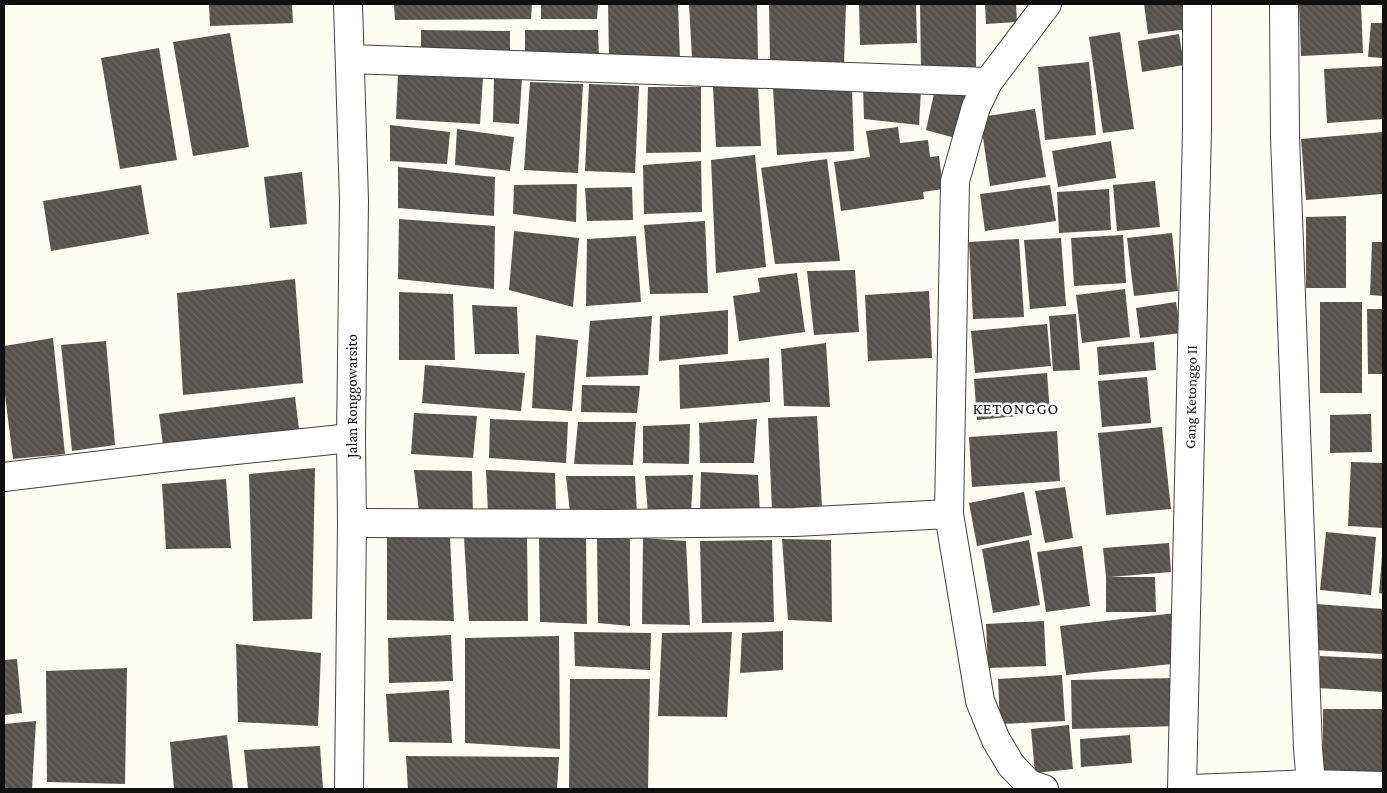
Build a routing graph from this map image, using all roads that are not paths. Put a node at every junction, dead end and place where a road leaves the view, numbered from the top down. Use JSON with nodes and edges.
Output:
{"nodes":[{"id":1,"x":348,"y":4,"type":"edge"},
{"id":2,"x":1047,"y":4,"type":"edge"},
{"id":3,"x":1197,"y":4,"type":"edge"},
{"id":4,"x":1284,"y":4,"type":"edge"},
{"id":5,"x":350,"y":59,"type":"junction"},
{"id":6,"x":988,"y":82,"type":"junction"},
{"id":7,"x":351,"y":438,"type":"junction"},
{"id":8,"x":4,"y":478,"type":"edge"},
{"id":9,"x":949,"y":514,"type":"junction"},
{"id":10,"x":352,"y":523,"type":"junction"},
{"id":11,"x":1311,"y":784,"type":"junction"},
{"id":12,"x":1383,"y":786,"type":"edge"},
{"id":13,"x":349,"y":789,"type":"edge"},
{"id":14,"x":1044,"y":789,"type":"edge"},
{"id":15,"x":1182,"y":789,"type":"edge"},
{"id":16,"x":1192,"y":789,"type":"edge"}],
"edges":[{"from":1,"to":5,"type":"street","name":"Jalan Ronggowarsito"},
{"from":2,"to":6,"type":"street"},
{"from":3,"to":15,"type":"street","name":"Gang Ketonggo II"},
{"from":4,"to":11,"type":"street"},
{"from":5,"to":6,"type":"street"},
{"from":5,"to":7,"type":"street","name":"Jalan Ronggowarsito"},
{"from":6,"to":9,"type":"street"},
{"from":7,"to":8,"type":"street"},
{"from":7,"to":10,"type":"street","name":"Jalan Ronggowarsito"},
{"from":9,"to":10,"type":"street"},
{"from":9,"to":14,"type":"street"},
{"from":10,"to":13,"type":"street","name":"Jalan Ronggowarsito"},
{"from":11,"to":12,"type":"street"},
{"from":11,"to":16,"type":"street"}]}
